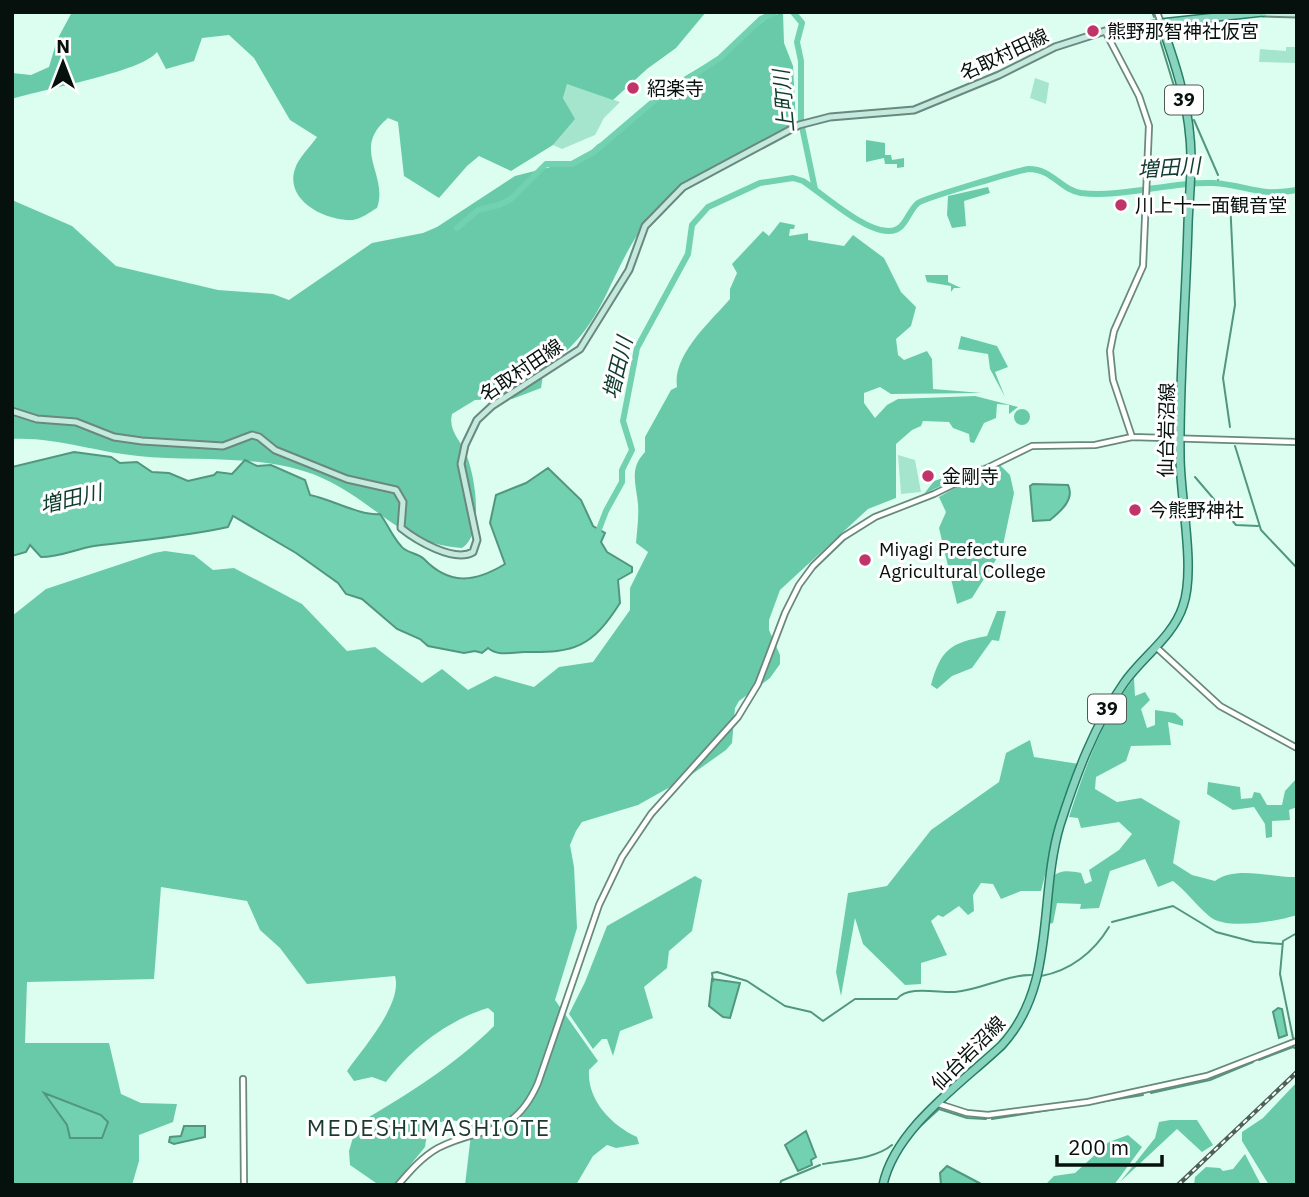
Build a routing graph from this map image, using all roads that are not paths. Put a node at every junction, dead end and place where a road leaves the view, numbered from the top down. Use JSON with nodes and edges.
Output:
{"nodes":[{"id":1,"x":1157,"y":12,"type":"edge"},
{"id":2,"x":1263,"y":13,"type":"edge"},
{"id":3,"x":1297,"y":14,"type":"edge"},
{"id":4,"x":1161,"y":23,"type":"junction"},
{"id":5,"x":1105,"y":31,"type":"junction"},
{"id":6,"x":12,"y":411,"type":"edge"},
{"id":7,"x":1132,"y":437,"type":"junction"},
{"id":8,"x":1180,"y":438,"type":"junction"},
{"id":9,"x":1297,"y":442,"type":"edge"},
{"id":10,"x":1155,"y":647,"type":"junction"},
{"id":11,"x":1297,"y":748,"type":"edge"},
{"id":12,"x":1297,"y":1041,"type":"edge"},
{"id":13,"x":243,"y":1079,"type":"dead end"},
{"id":14,"x":939,"y":1104,"type":"junction"},
{"id":15,"x":244,"y":1185,"type":"edge"},
{"id":16,"x":398,"y":1185,"type":"edge"},
{"id":17,"x":883,"y":1185,"type":"edge"}],
"edges":[{"from":1,"to":4,"type":"street"},
{"from":2,"to":3,"type":"main road"},
{"from":2,"to":4,"type":"main road"},
{"from":4,"to":5,"type":"main road","name":"名取村田線"},
{"from":4,"to":8,"type":"main road","name":"仙台岩沼線","number":"39"},
{"from":5,"to":6,"type":"main road","name":"名取村田線"},
{"from":5,"to":7,"type":"street"},
{"from":7,"to":8,"type":"street"},
{"from":7,"to":16,"type":"street"},
{"from":8,"to":9,"type":"street"},
{"from":8,"to":10,"type":"main road","name":"仙台岩沼線","number":"39"},
{"from":10,"to":11,"type":"street"},
{"from":10,"to":14,"type":"main road","name":"仙台岩沼線","number":"39"},
{"from":12,"to":14,"type":"street"},
{"from":13,"to":15,"type":"street"},
{"from":14,"to":17,"type":"main road","name":"仙台岩沼線","number":"39"}]}
